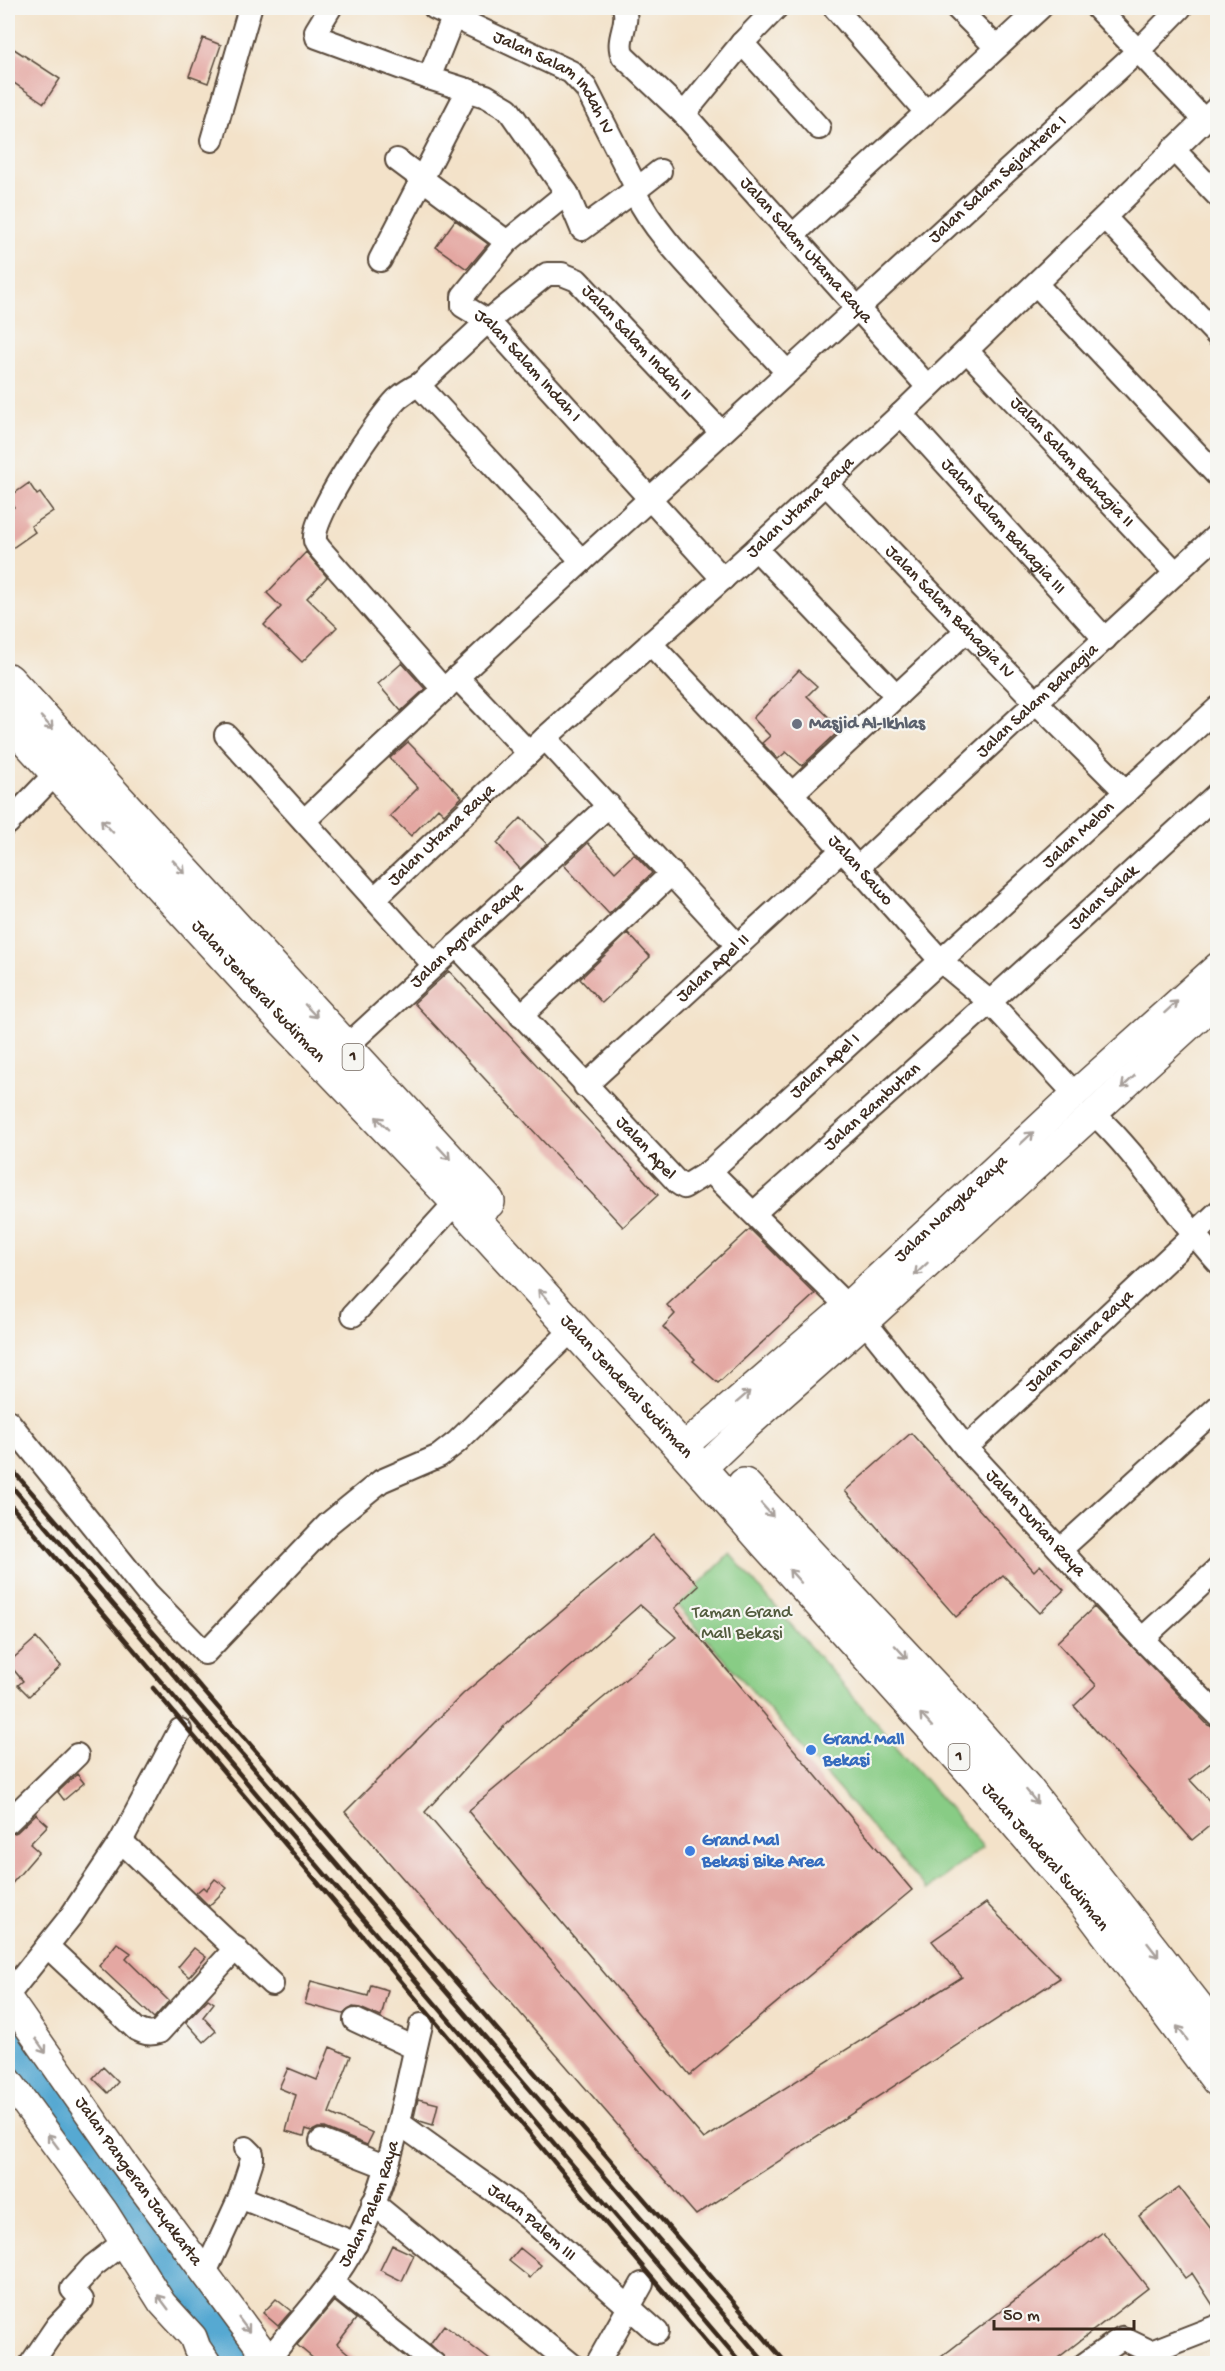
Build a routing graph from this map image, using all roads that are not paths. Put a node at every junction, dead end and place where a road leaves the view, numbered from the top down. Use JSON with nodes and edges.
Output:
{"nodes":[{"id":1,"x":250,"y":8,"type":"edge"},
{"id":2,"x":330,"y":8,"type":"edge"},
{"id":3,"x":626,"y":8,"type":"edge"},
{"id":4,"x":770,"y":8,"type":"edge"},
{"id":5,"x":835,"y":8,"type":"edge"},
{"id":6,"x":957,"y":8,"type":"edge"},
{"id":7,"x":1040,"y":8,"type":"edge"},
{"id":8,"x":1097,"y":8,"type":"edge"},
{"id":9,"x":1180,"y":8,"type":"edge"},
{"id":10,"x":448,"y":10,"type":"edge"},
{"id":11,"x":742,"y":44,"type":"junction"},
{"id":12,"x":996,"y":47,"type":"junction"},
{"id":13,"x":1139,"y":50,"type":"junction"},
{"id":14,"x":429,"y":78,"type":"junction"},
{"id":15,"x":468,"y":90,"type":"junction"},
{"id":16,"x":926,"y":112,"type":"junction"},
{"id":17,"x":684,"y":114,"type":"junction"},
{"id":18,"x":1211,"y":114,"type":"edge"},
{"id":19,"x":819,"y":128,"type":"dead end"},
{"id":20,"x":212,"y":140,"type":"dead end"},
{"id":21,"x":1173,"y":148,"type":"junction"},
{"id":22,"x":397,"y":160,"type":"dead end"},
{"id":23,"x":660,"y":171,"type":"dead end"},
{"id":24,"x":422,"y":179,"type":"junction"},
{"id":25,"x":635,"y":190,"type":"junction"},
{"id":26,"x":567,"y":193,"type":"junction"},
{"id":27,"x":1218,"y":196,"type":"edge"},
{"id":28,"x":1105,"y":218,"type":"junction"},
{"id":29,"x":793,"y":235,"type":"junction"},
{"id":30,"x":507,"y":242,"type":"junction"},
{"id":31,"x":380,"y":261,"type":"dead end"},
{"id":32,"x":1036,"y":284,"type":"junction"},
{"id":33,"x":858,"y":308,"type":"junction"},
{"id":34,"x":488,"y":321,"type":"junction"},
{"id":35,"x":1218,"y":336,"type":"edge"},
{"id":36,"x":967,"y":351,"type":"junction"},
{"id":37,"x":788,"y":372,"type":"junction"},
{"id":38,"x":420,"y":384,"type":"junction"},
{"id":39,"x":928,"y":387,"type":"junction"},
{"id":40,"x":901,"y":414,"type":"junction"},
{"id":41,"x":721,"y":432,"type":"junction"},
{"id":42,"x":1218,"y":476,"type":"edge"},
{"id":43,"x":826,"y":484,"type":"junction"},
{"id":44,"x":651,"y":497,"type":"junction"},
{"id":45,"x":1218,"y":534,"type":"edge"},
{"id":46,"x":756,"y":549,"type":"junction"},
{"id":47,"x":582,"y":561,"type":"junction"},
{"id":48,"x":1176,"y":573,"type":"junction"},
{"id":49,"x":723,"y":579,"type":"junction"},
{"id":50,"x":967,"y":630,"type":"junction"},
{"id":51,"x":1105,"y":639,"type":"junction"},
{"id":52,"x":650,"y":643,"type":"junction"},
{"id":53,"x":8,"y":680,"type":"edge"},
{"id":54,"x":450,"y":683,"type":"junction"},
{"id":55,"x":897,"y":696,"type":"junction"},
{"id":56,"x":1036,"y":702,"type":"junction"},
{"id":57,"x":1218,"y":708,"type":"edge"},
{"id":58,"x":8,"y":719,"type":"edge"},
{"id":59,"x":226,"y":735,"type":"dead end"},
{"id":60,"x":537,"y":745,"type":"junction"},
{"id":61,"x":57,"y":772,"type":"junction"},
{"id":62,"x":1126,"y":792,"type":"junction"},
{"id":63,"x":1218,"y":793,"type":"edge"},
{"id":64,"x":792,"y":794,"type":"junction"},
{"id":65,"x":609,"y":805,"type":"junction"},
{"id":66,"x":304,"y":821,"type":"junction"},
{"id":67,"x":8,"y":823,"type":"edge"},
{"id":68,"x":842,"y":850,"type":"junction"},
{"id":69,"x":857,"y":868,"type":"junction"},
{"id":70,"x":672,"y":873,"type":"junction"},
{"id":71,"x":374,"y":899,"type":"junction"},
{"id":72,"x":456,"y":945,"type":"junction"},
{"id":73,"x":738,"y":946,"type":"junction"},
{"id":74,"x":942,"y":962,"type":"junction"},
{"id":75,"x":434,"y":965,"type":"junction"},
{"id":76,"x":1218,"y":966,"type":"edge"},
{"id":77,"x":1218,"y":1000,"type":"edge"},
{"id":78,"x":990,"y":1002,"type":"junction"},
{"id":79,"x":521,"y":1016,"type":"junction"},
{"id":80,"x":335,"y":1056,"type":"junction"},
{"id":81,"x":585,"y":1086,"type":"junction"},
{"id":82,"x":1075,"y":1094,"type":"junction"},
{"id":83,"x":1094,"y":1114,"type":"junction"},
{"id":84,"x":710,"y":1171,"type":"junction"},
{"id":85,"x":993,"y":1186,"type":"junction"},
{"id":86,"x":457,"y":1201,"type":"junction"},
{"id":87,"x":1218,"y":1212,"type":"edge"},
{"id":88,"x":754,"y":1213,"type":"junction"},
{"id":89,"x":1192,"y":1234,"type":"junction"},
{"id":90,"x":1218,"y":1262,"type":"edge"},
{"id":91,"x":856,"y":1314,"type":"junction"},
{"id":92,"x":353,"y":1315,"type":"dead end"},
{"id":93,"x":573,"y":1329,"type":"junction"},
{"id":94,"x":1218,"y":1407,"type":"edge"},
{"id":95,"x":8,"y":1421,"type":"edge"},
{"id":96,"x":966,"y":1448,"type":"junction"},
{"id":97,"x":700,"y":1452,"type":"junction"},
{"id":98,"x":1061,"y":1549,"type":"junction"},
{"id":99,"x":1218,"y":1569,"type":"edge"},
{"id":100,"x":1142,"y":1639,"type":"junction"},
{"id":101,"x":1218,"y":1715,"type":"edge"},
{"id":102,"x":180,"y":1730,"type":"dead end"},
{"id":103,"x":77,"y":1755,"type":"dead end"},
{"id":104,"x":8,"y":1822,"type":"edge"},
{"id":105,"x":121,"y":1841,"type":"junction"},
{"id":106,"x":1094,"y":1895,"type":"junction"},
{"id":107,"x":47,"y":1946,"type":"junction"},
{"id":108,"x":236,"y":1948,"type":"junction"},
{"id":109,"x":272,"y":1984,"type":"dead end"},
{"id":110,"x":8,"y":1997,"type":"edge"},
{"id":111,"x":355,"y":2020,"type":"dead end"},
{"id":112,"x":421,"y":2025,"type":"dead end"},
{"id":113,"x":1218,"y":2034,"type":"edge"},
{"id":114,"x":415,"y":2048,"type":"junction"},
{"id":115,"x":8,"y":2080,"type":"edge"},
{"id":116,"x":1218,"y":2080,"type":"edge"},
{"id":117,"x":399,"y":2122,"type":"junction"},
{"id":118,"x":321,"y":2141,"type":"dead end"},
{"id":119,"x":246,"y":2148,"type":"dead end"},
{"id":120,"x":387,"y":2167,"type":"junction"},
{"id":121,"x":240,"y":2197,"type":"junction"},
{"id":122,"x":373,"y":2203,"type":"junction"},
{"id":123,"x":124,"y":2242,"type":"junction"},
{"id":124,"x":356,"y":2244,"type":"junction"},
{"id":125,"x":205,"y":2273,"type":"junction"},
{"id":126,"x":332,"y":2283,"type":"junction"},
{"id":127,"x":642,"y":2284,"type":"dead end"},
{"id":128,"x":629,"y":2308,"type":"junction"},
{"id":129,"x":1218,"y":2326,"type":"edge"},
{"id":130,"x":657,"y":2332,"type":"dead end"},
{"id":131,"x":267,"y":2362,"type":"edge"},
{"id":132,"x":31,"y":2364,"type":"edge"},
{"id":133,"x":208,"y":2364,"type":"edge"},
{"id":134,"x":434,"y":2364,"type":"edge"},
{"id":135,"x":571,"y":2364,"type":"edge"},
{"id":136,"x":597,"y":2364,"type":"edge"},
{"id":137,"x":1085,"y":2364,"type":"edge"}],
"edges":[{"from":1,"to":20,"type":"street"},
{"from":2,"to":14,"type":"street"},
{"from":3,"to":17,"type":"street","name":"Jalan Salam Utama Raya"},
{"from":4,"to":11,"type":"street"},
{"from":5,"to":16,"type":"street"},
{"from":6,"to":12,"type":"street"},
{"from":7,"to":12,"type":"street"},
{"from":8,"to":13,"type":"street"},
{"from":9,"to":13,"type":"street","name":"Jalan Salam Sejahtera I"},
{"from":10,"to":14,"type":"street"},
{"from":10,"to":25,"type":"street","name":"Jalan Salam Indah IV"},
{"from":11,"to":17,"type":"street"},
{"from":11,"to":19,"type":"street"},
{"from":12,"to":16,"type":"street"},
{"from":13,"to":18,"type":"street"},
{"from":13,"to":33,"type":"street","name":"Jalan Salam Sejahtera I"},
{"from":14,"to":15,"type":"street"},
{"from":15,"to":24,"type":"street"},
{"from":15,"to":26,"type":"street"},
{"from":16,"to":29,"type":"street"},
{"from":17,"to":29,"type":"street","name":"Jalan Salam Utama Raya"},
{"from":18,"to":21,"type":"street","name":"Jalan Utama Raya"},
{"from":21,"to":27,"type":"street"},
{"from":21,"to":28,"type":"street","name":"Jalan Utama Raya"},
{"from":22,"to":24,"type":"street"},
{"from":23,"to":25,"type":"street"},
{"from":24,"to":30,"type":"street"},
{"from":24,"to":31,"type":"street"},
{"from":25,"to":26,"type":"street"},
{"from":25,"to":37,"type":"street","name":"Jalan Salam Indah IV"},
{"from":26,"to":30,"type":"street","name":"Jalan Salam Indah I"},
{"from":28,"to":32,"type":"street","name":"Jalan Utama Raya"},
{"from":28,"to":35,"type":"street"},
{"from":29,"to":33,"type":"street","name":"Jalan Salam Utama Raya"},
{"from":30,"to":34,"type":"street","name":"Jalan Salam Indah I"},
{"from":32,"to":36,"type":"street","name":"Jalan Utama Raya"},
{"from":32,"to":42,"type":"street"},
{"from":33,"to":37,"type":"street"},
{"from":33,"to":39,"type":"street","name":"Jalan Salam Utama Raya"},
{"from":34,"to":38,"type":"street","name":"Jalan Salam Indah II"},
{"from":34,"to":41,"type":"street","name":"Jalan Salam Indah II"},
{"from":34,"to":44,"type":"street","name":"Jalan Salam Indah I"},
{"from":36,"to":39,"type":"street","name":"Jalan Utama Raya"},
{"from":36,"to":48,"type":"street","name":"Jalan Salam Bahagia II"},
{"from":37,"to":41,"type":"street"},
{"from":38,"to":47,"type":"street"},
{"from":38,"to":54,"type":"street","name":"Jalan Salam Indah II"},
{"from":39,"to":40,"type":"street","name":"Jalan Utama Raya"},
{"from":40,"to":43,"type":"street","name":"Jalan Utama Raya"},
{"from":40,"to":51,"type":"street","name":"Jalan Salam Bahagia III"},
{"from":41,"to":44,"type":"street"},
{"from":43,"to":46,"type":"street","name":"Jalan Utama Raya"},
{"from":43,"to":50,"type":"street","name":"Jalan Salam Bahagia IV"},
{"from":44,"to":47,"type":"street"},
{"from":44,"to":49,"type":"street","name":"Jalan Salam Indah I"},
{"from":45,"to":48,"type":"street","name":"Jalan Salam Bahagia"},
{"from":46,"to":49,"type":"street","name":"Jalan Utama Raya"},
{"from":46,"to":55,"type":"street"},
{"from":47,"to":54,"type":"street"},
{"from":48,"to":51,"type":"street","name":"Jalan Salam Bahagia"},
{"from":49,"to":52,"type":"street","name":"Jalan Utama Raya"},
{"from":50,"to":55,"type":"street"},
{"from":50,"to":56,"type":"street","name":"Jalan Salam Bahagia IV"},
{"from":51,"to":56,"type":"street","name":"Jalan Salam Bahagia"},
{"from":52,"to":60,"type":"street","name":"Jalan Utama Raya"},
{"from":52,"to":64,"type":"street","name":"Jalan Sawo"},
{"from":53,"to":80,"type":"highway","name":"Jalan Jenderal Sudirman","number":"1","one_way":true},
{"from":54,"to":60,"type":"street"},
{"from":54,"to":66,"type":"street"},
{"from":55,"to":64,"type":"street"},
{"from":56,"to":62,"type":"street","name":"Jalan Salam Bahagia IV"},
{"from":56,"to":69,"type":"street","name":"Jalan Salam Bahagia"},
{"from":57,"to":62,"type":"street","name":"Jalan Melon"},
{"from":58,"to":61,"type":"highway","name":"Jalan Jenderal Sudirman","number":"1"},
{"from":59,"to":66,"type":"street"},
{"from":60,"to":65,"type":"street"},
{"from":60,"to":71,"type":"street","name":"Jalan Utama Raya"},
{"from":61,"to":67,"type":"street"},
{"from":80,"to":61,"type":"highway","name":"Jalan Jenderal Sudirman","number":"1","one_way":true},
{"from":62,"to":74,"type":"street","name":"Jalan Melon"},
{"from":63,"to":78,"type":"street","name":"Jalan Salak"},
{"from":64,"to":68,"type":"street","name":"Jalan Sawo"},
{"from":65,"to":70,"type":"street"},
{"from":65,"to":72,"type":"street","name":"Jalan Agraria Raya"},
{"from":66,"to":71,"type":"street"},
{"from":68,"to":69,"type":"street","name":"Jalan Sawo"},
{"from":68,"to":73,"type":"street","name":"Jalan Apel II"},
{"from":69,"to":74,"type":"street","name":"Jalan Sawo"},
{"from":70,"to":73,"type":"street"},
{"from":70,"to":79,"type":"street"},
{"from":71,"to":75,"type":"street"},
{"from":72,"to":75,"type":"street","name":"Jalan Agraria Raya"},
{"from":72,"to":79,"type":"street","name":"Jalan Apel"},
{"from":73,"to":81,"type":"street","name":"Jalan Apel II"},
{"from":74,"to":78,"type":"street","name":"Jalan Sawo"},
{"from":74,"to":84,"type":"street","name":"Jalan Apel I"},
{"from":75,"to":80,"type":"street","name":"Jalan Agraria Raya"},
{"from":82,"to":76,"type":"street","name":"Jalan Nangka Raya","one_way":true},
{"from":77,"to":83,"type":"street","name":"Jalan Nangka Raya","one_way":true},
{"from":78,"to":82,"type":"street","name":"Jalan Sawo"},
{"from":78,"to":88,"type":"street","name":"Jalan Rambutan"},
{"from":79,"to":81,"type":"street","name":"Jalan Apel"},
{"from":86,"to":80,"type":"highway","name":"Jalan Jenderal Sudirman","number":"1","one_way":true},
{"from":80,"to":97,"type":"highway","name":"Jalan Jenderal Sudirman","number":"1","one_way":true},
{"from":81,"to":84,"type":"street","name":"Jalan Apel"},
{"from":85,"to":82,"type":"street","name":"Jalan Nangka Raya","one_way":true},
{"from":83,"to":85,"type":"street","name":"Jalan Nangka Raya"},
{"from":83,"to":89,"type":"street"},
{"from":84,"to":88,"type":"street"},
{"from":85,"to":91,"type":"street","name":"Jalan Nangka Raya"},
{"from":86,"to":92,"type":"street"},
{"from":93,"to":86,"type":"highway","name":"Jalan Jenderal Sudirman","number":"1","one_way":true},
{"from":87,"to":89,"type":"street","name":"Jalan Delima Raya"},
{"from":88,"to":91,"type":"street"},
{"from":89,"to":90,"type":"street"},
{"from":89,"to":96,"type":"street","name":"Jalan Delima Raya"},
{"from":91,"to":96,"type":"street","name":"Jalan Durian Raya"},
{"from":91,"to":97,"type":"street","name":"Jalan Nangka Raya"},
{"from":93,"to":95,"type":"street"},
{"from":93,"to":97,"type":"highway","name":"Jalan Jenderal Sudirman","number":"1"},
{"from":94,"to":98,"type":"street"},
{"from":96,"to":98,"type":"street","name":"Jalan Durian Raya"},
{"from":97,"to":106,"type":"highway","name":"Jalan Jenderal Sudirman","number":"1"},
{"from":98,"to":100,"type":"street","name":"Jalan Durian Raya"},
{"from":99,"to":100,"type":"street"},
{"from":100,"to":101,"type":"street","name":"Jalan Durian Raya"},
{"from":102,"to":105,"type":"street"},
{"from":103,"to":104,"type":"street"},
{"from":105,"to":107,"type":"street"},
{"from":105,"to":108,"type":"street"},
{"from":106,"to":113,"type":"highway","name":"Jalan Jenderal Sudirman","number":"1","one_way":true},
{"from":116,"to":106,"type":"highway","name":"Jalan Jenderal Sudirman","number":"1","one_way":true},
{"from":107,"to":108,"type":"street"},
{"from":107,"to":110,"type":"street"},
{"from":108,"to":109,"type":"street"},
{"from":110,"to":125,"type":"street","name":"Jalan Pangeran Jayakarta","one_way":true},
{"from":111,"to":114,"type":"street"},
{"from":112,"to":114,"type":"street","name":"Jalan Palem Raya"},
{"from":114,"to":117,"type":"street","name":"Jalan Palem Raya"},
{"from":123,"to":115,"type":"street","one_way":true},
{"from":117,"to":120,"type":"street","name":"Jalan Palem Raya"},
{"from":117,"to":128,"type":"street","name":"Jalan Palem III"},
{"from":118,"to":120,"type":"street"},
{"from":119,"to":121,"type":"street"},
{"from":120,"to":122,"type":"street","name":"Jalan Palem Raya"},
{"from":121,"to":124,"type":"street"},
{"from":121,"to":125,"type":"street"},
{"from":122,"to":124,"type":"street","name":"Jalan Palem Raya"},
{"from":122,"to":135,"type":"street"},
{"from":123,"to":132,"type":"street"},
{"from":133,"to":123,"type":"street","one_way":true},
{"from":124,"to":126,"type":"street","name":"Jalan Palem Raya"},
{"from":125,"to":131,"type":"street","name":"Jalan Pangeran Jayakarta","one_way":true},
{"from":126,"to":131,"type":"street","name":"Jalan Palem Raya"},
{"from":126,"to":134,"type":"street"},
{"from":127,"to":128,"type":"street"},
{"from":128,"to":130,"type":"street","name":"Jalan Palem III"},
{"from":128,"to":136,"type":"street"},
{"from":129,"to":137,"type":"street"}]}
